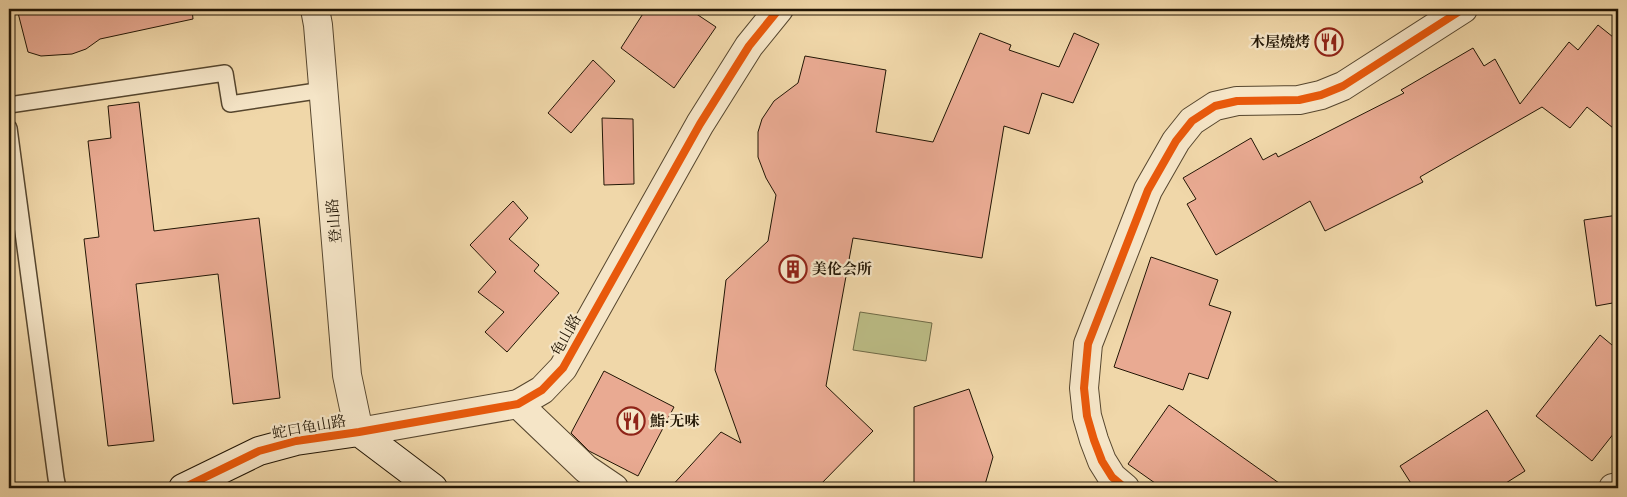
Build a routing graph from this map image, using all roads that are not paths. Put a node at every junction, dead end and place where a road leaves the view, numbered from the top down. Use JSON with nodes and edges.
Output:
{"nodes":[{"id":1,"x":315,"y":9,"type":"edge"},
{"id":2,"x":779,"y":9,"type":"edge"},
{"id":3,"x":1463,"y":9,"type":"edge"},
{"id":4,"x":323,"y":90,"type":"junction"},
{"id":5,"x":9,"y":105,"type":"edge"},
{"id":6,"x":9,"y":128,"type":"edge"},
{"id":7,"x":518,"y":404,"type":"junction"},
{"id":8,"x":359,"y":432,"type":"junction"},
{"id":9,"x":1618,"y":487,"type":"edge"},
{"id":10,"x":58,"y":488,"type":"edge"},
{"id":11,"x":183,"y":488,"type":"edge"},
{"id":12,"x":432,"y":488,"type":"edge"},
{"id":13,"x":614,"y":488,"type":"edge"},
{"id":14,"x":1125,"y":488,"type":"edge"},
{"id":15,"x":1613,"y":488,"type":"edge"}],
"edges":[{"from":1,"to":4,"type":"street","name":"登山路"},
{"from":2,"to":7,"type":"street","name":"龟山路"},
{"from":3,"to":14,"type":"street"},
{"from":4,"to":5,"type":"lane"},
{"from":4,"to":8,"type":"street","name":"登山路"},
{"from":6,"to":10,"type":"lane"},
{"from":7,"to":8,"type":"street","name":"龟山路"},
{"from":7,"to":13,"type":"street"},
{"from":8,"to":11,"type":"street","name":"蛇口龟山路"},
{"from":8,"to":12,"type":"street"},
{"from":9,"to":15,"type":"street"}]}
